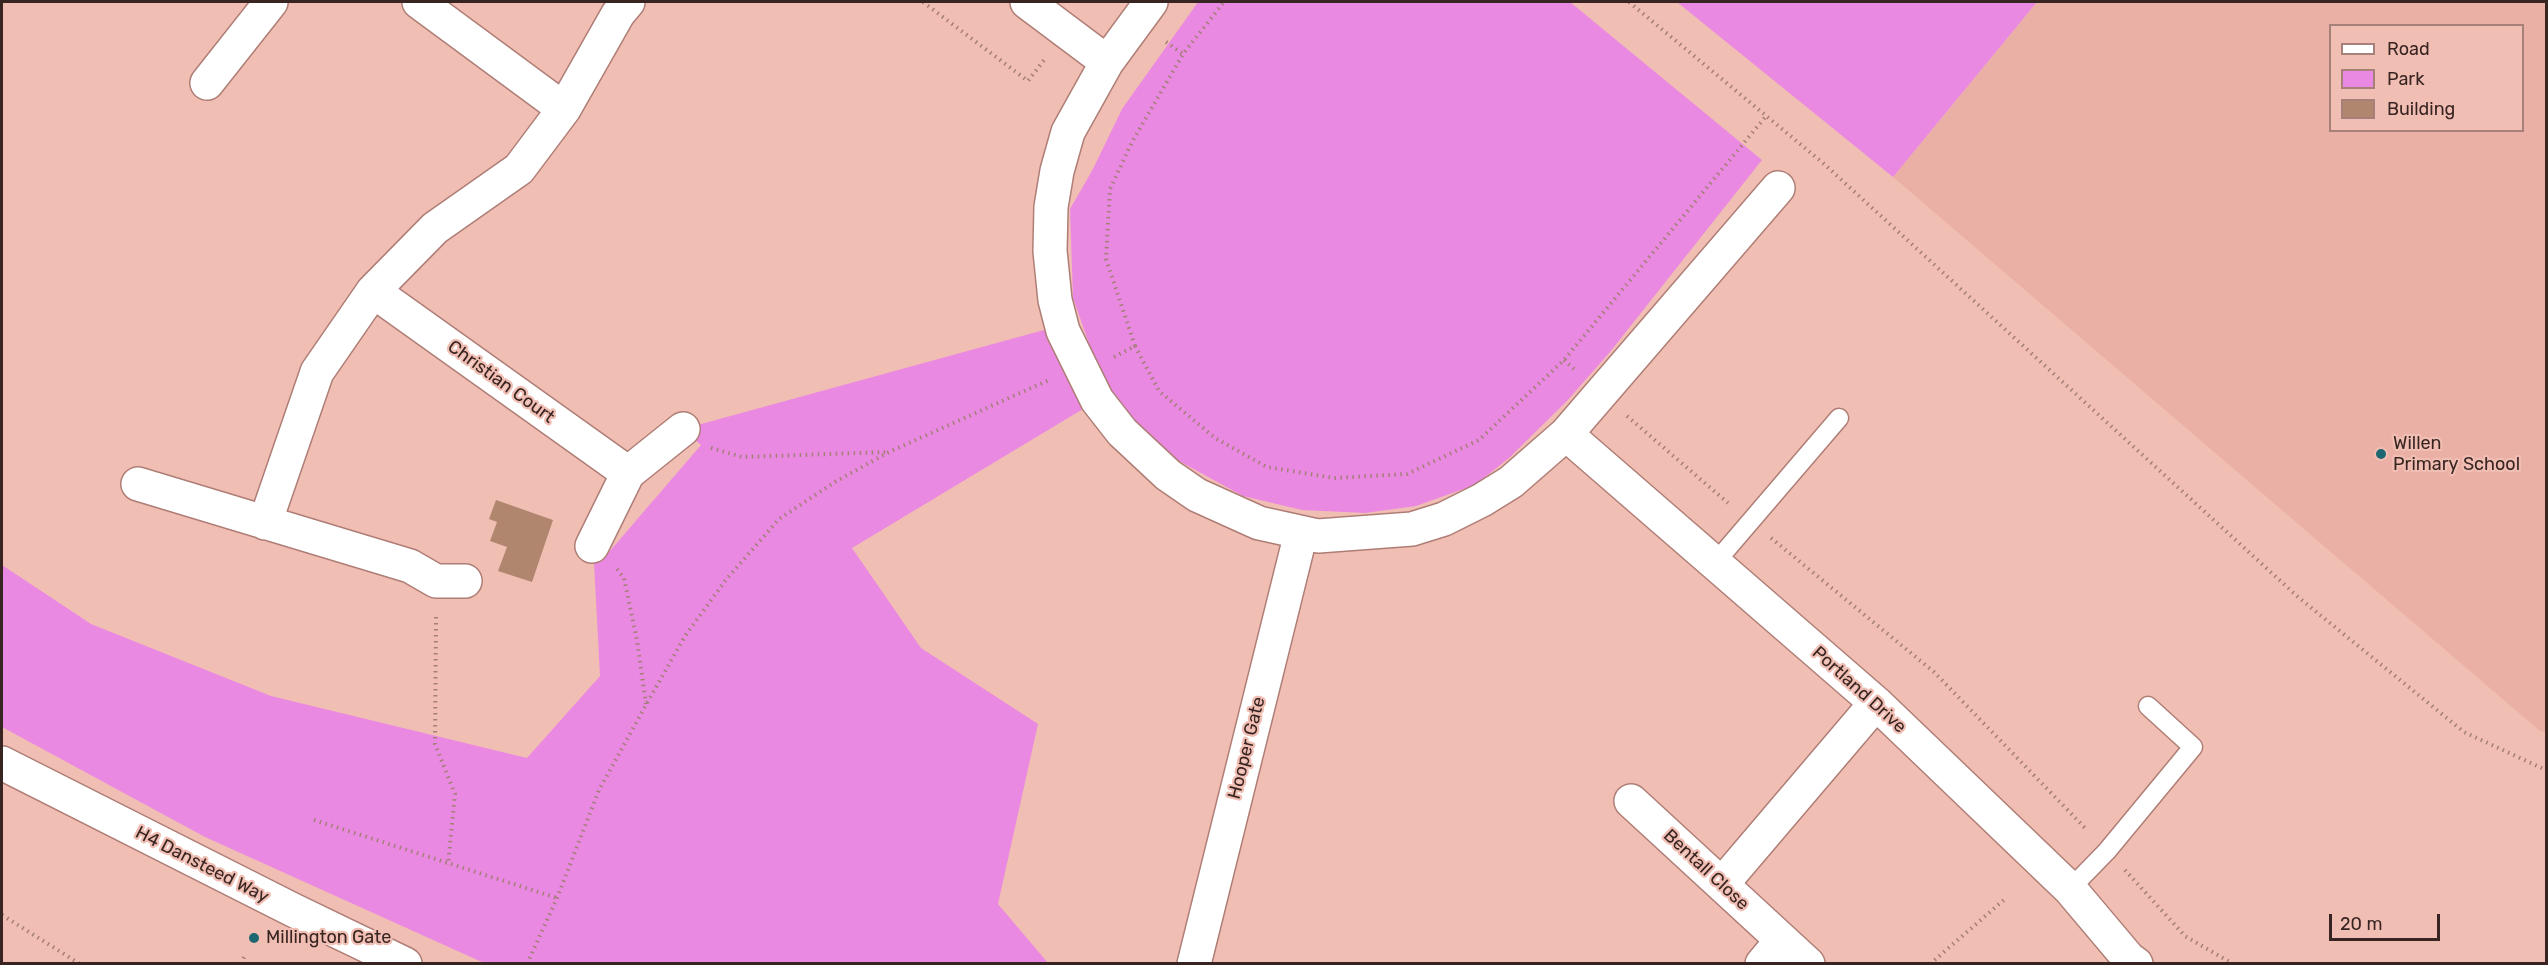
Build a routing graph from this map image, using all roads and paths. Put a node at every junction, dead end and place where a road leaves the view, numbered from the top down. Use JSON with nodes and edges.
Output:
{"nodes":[{"id":1,"x":271,"y":2,"type":"edge"},
{"id":2,"x":419,"y":2,"type":"edge"},
{"id":3,"x":628,"y":2,"type":"edge"},
{"id":4,"x":923,"y":2,"type":"edge"},
{"id":5,"x":1027,"y":2,"type":"edge"},
{"id":6,"x":1151,"y":2,"type":"edge"},
{"id":7,"x":1224,"y":2,"type":"edge"},
{"id":8,"x":1629,"y":2,"type":"edge"},
{"id":9,"x":1066,"y":31,"type":"junction"},
{"id":10,"x":1107,"y":62,"type":"junction"},
{"id":11,"x":207,"y":83,"type":"dead end"},
{"id":12,"x":564,"y":109,"type":"junction"},
{"id":13,"x":1767,"y":115,"type":"junction"},
{"id":14,"x":1778,"y":188,"type":"dead end"},
{"id":15,"x":373,"y":291,"type":"junction"},
{"id":16,"x":1135,"y":346,"type":"junction"},
{"id":17,"x":1564,"y":360,"type":"junction"},
{"id":18,"x":1084,"y":372,"type":"junction"},
{"id":19,"x":1602,"y":394,"type":"junction"},
{"id":20,"x":1839,"y":418,"type":"dead end"},
{"id":21,"x":683,"y":429,"type":"joint"},
{"id":22,"x":1566,"y":434,"type":"junction"},
{"id":23,"x":889,"y":452,"type":"junction"},
{"id":24,"x":628,"y":473,"type":"junction"},
{"id":25,"x":138,"y":484,"type":"dead end"},
{"id":26,"x":1750,"y":521,"type":"junction"},
{"id":27,"x":265,"y":523,"type":"junction"},
{"id":28,"x":1301,"y":533,"type":"junction"},
{"id":29,"x":592,"y":546,"type":"joint"},
{"id":30,"x":1714,"y":564,"type":"junction"},
{"id":31,"x":450,"y":581,"type":"joint"},
{"id":32,"x":1876,"y":704,"type":"junction"},
{"id":33,"x":646,"y":705,"type":"junction"},
{"id":34,"x":2148,"y":706,"type":"dead end"},
{"id":35,"x":2,"y":763,"type":"edge"},
{"id":36,"x":2547,"y":770,"type":"edge"},
{"id":37,"x":1631,"y":801,"type":"dead end"},
{"id":38,"x":314,"y":820,"type":"dead end"},
{"id":39,"x":2107,"y":851,"type":"junction"},
{"id":40,"x":448,"y":865,"type":"junction"},
{"id":41,"x":1722,"y":884,"type":"junction"},
{"id":42,"x":2070,"y":889,"type":"junction"},
{"id":43,"x":557,"y":898,"type":"junction"},
{"id":44,"x":2005,"y":899,"type":"dead end"},
{"id":45,"x":2,"y":915,"type":"edge"},
{"id":46,"x":1772,"y":952,"type":"edge"},
{"id":47,"x":245,"y":955,"type":"dead end"},
{"id":48,"x":80,"y":963,"type":"edge"},
{"id":49,"x":241,"y":963,"type":"edge"},
{"id":50,"x":405,"y":963,"type":"edge"},
{"id":51,"x":527,"y":963,"type":"edge"},
{"id":52,"x":1194,"y":963,"type":"edge"},
{"id":53,"x":1808,"y":963,"type":"edge"},
{"id":54,"x":1930,"y":963,"type":"edge"},
{"id":55,"x":2136,"y":963,"type":"edge"},
{"id":56,"x":2233,"y":963,"type":"edge"}],
"edges":[{"from":1,"to":11,"type":"street"},
{"from":2,"to":12,"type":"street"},
{"from":3,"to":12,"type":"street"},
{"from":4,"to":9,"type":"path"},
{"from":5,"to":9,"type":"street"},
{"from":6,"to":10,"type":"street"},
{"from":7,"to":16,"type":"path"},
{"from":8,"to":13,"type":"path"},
{"from":9,"to":10,"type":"street"},
{"from":10,"to":18,"type":"street"},
{"from":12,"to":15,"type":"street"},
{"from":13,"to":17,"type":"path"},
{"from":13,"to":36,"type":"path"},
{"from":14,"to":19,"type":"street"},
{"from":15,"to":24,"type":"street","name":"Christian Court"},
{"from":15,"to":27,"type":"street"},
{"from":16,"to":17,"type":"path"},
{"from":16,"to":18,"type":"path"},
{"from":17,"to":19,"type":"path"},
{"from":18,"to":23,"type":"path"},
{"from":18,"to":28,"type":"street"},
{"from":19,"to":22,"type":"street"},
{"from":19,"to":26,"type":"path"},
{"from":20,"to":26,"type":"lane"},
{"from":21,"to":23,"type":"path"},
{"from":21,"to":24,"type":"street"},
{"from":22,"to":28,"type":"street"},
{"from":22,"to":30,"type":"street","name":"Portland Drive"},
{"from":23,"to":33,"type":"path"},
{"from":24,"to":29,"type":"street"},
{"from":25,"to":27,"type":"street"},
{"from":26,"to":30,"type":"lane"},
{"from":26,"to":39,"type":"path"},
{"from":27,"to":31,"type":"street"},
{"from":28,"to":52,"type":"street","name":"Hooper Gate"},
{"from":29,"to":33,"type":"path"},
{"from":30,"to":32,"type":"street","name":"Portland Drive"},
{"from":31,"to":40,"type":"path"},
{"from":32,"to":41,"type":"street"},
{"from":32,"to":42,"type":"street","name":"Portland Drive"},
{"from":33,"to":43,"type":"path"},
{"from":34,"to":39,"type":"lane"},
{"from":35,"to":50,"type":"street","name":"H4 Dansteed Way"},
{"from":37,"to":41,"type":"street","name":"Bentall Close"},
{"from":38,"to":40,"type":"path"},
{"from":39,"to":42,"type":"lane"},
{"from":39,"to":56,"type":"path"},
{"from":40,"to":43,"type":"path"},
{"from":41,"to":46,"type":"street","name":"Bentall Close"},
{"from":42,"to":55,"type":"street","name":"Portland Drive"},
{"from":43,"to":51,"type":"path"},
{"from":44,"to":54,"type":"path"},
{"from":45,"to":48,"type":"path"},
{"from":46,"to":53,"type":"street","name":"Bentall Close"},
{"from":47,"to":49,"type":"path"}]}
